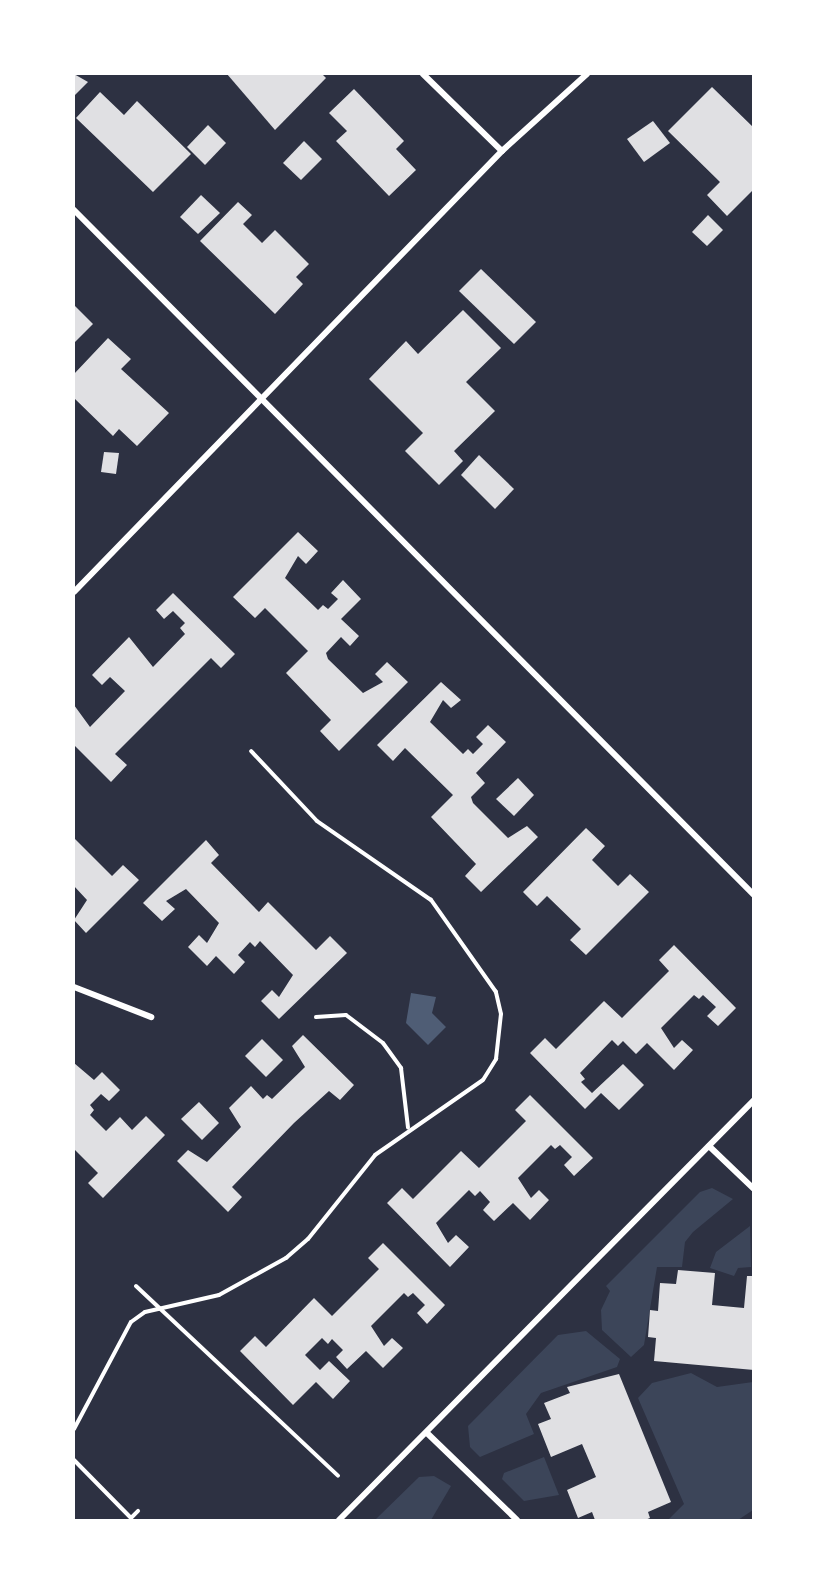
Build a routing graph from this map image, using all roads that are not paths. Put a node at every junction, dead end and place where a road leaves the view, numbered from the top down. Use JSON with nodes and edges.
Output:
{"nodes":[{"id":1,"x":423,"y":74,"type":"edge"},
{"id":2,"x":587,"y":74,"type":"edge"},
{"id":3,"x":502,"y":151,"type":"junction"},
{"id":4,"x":74,"y":210,"type":"edge"},
{"id":5,"x":263,"y":400,"type":"junction"},
{"id":6,"x":74,"y":592,"type":"edge"},
{"id":7,"x":753,"y":895,"type":"edge"},
{"id":8,"x":74,"y":987,"type":"edge"},
{"id":9,"x":151,"y":1017,"type":"dead end"},
{"id":10,"x":753,"y":1100,"type":"edge"},
{"id":11,"x":709,"y":1146,"type":"junction"},
{"id":12,"x":753,"y":1189,"type":"edge"},
{"id":13,"x":427,"y":1433,"type":"junction"},
{"id":14,"x":339,"y":1521,"type":"edge"},
{"id":15,"x":517,"y":1521,"type":"edge"}],
"edges":[{"from":1,"to":3,"type":"street"},
{"from":2,"to":3,"type":"street"},
{"from":3,"to":5,"type":"street"},
{"from":4,"to":5,"type":"street"},
{"from":5,"to":6,"type":"street"},
{"from":5,"to":7,"type":"street"},
{"from":8,"to":9,"type":"street"},
{"from":10,"to":11,"type":"street"},
{"from":11,"to":12,"type":"street"},
{"from":11,"to":13,"type":"street"},
{"from":13,"to":14,"type":"street"},
{"from":13,"to":15,"type":"street"}]}
